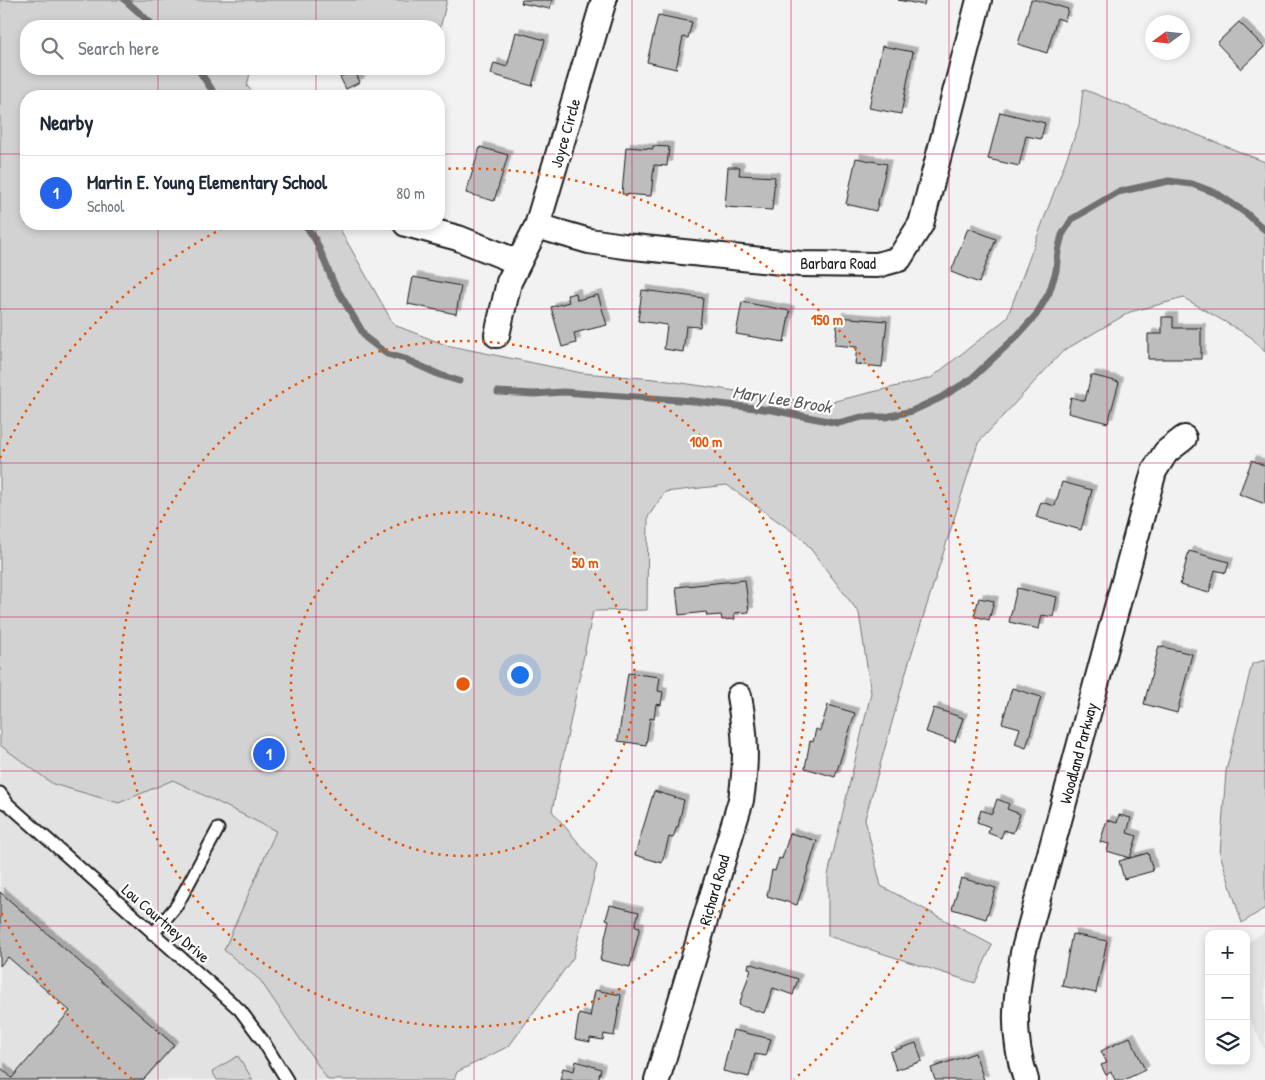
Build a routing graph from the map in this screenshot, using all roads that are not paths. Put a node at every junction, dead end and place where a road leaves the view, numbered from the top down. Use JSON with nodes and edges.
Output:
{"nodes":[{"id":1,"x":604,"y":0,"type":"edge"},
{"id":2,"x":979,"y":0,"type":"edge"},
{"id":3,"x":537,"y":226,"type":"junction"},
{"id":4,"x":428,"y":230,"type":"edge"},
{"id":5,"x":518,"y":262,"type":"junction"},
{"id":6,"x":497,"y":335,"type":"dead end"},
{"id":7,"x":1184,"y":438,"type":"dead end"},
{"id":8,"x":739,"y":696,"type":"dead end"},
{"id":9,"x":0,"y":793,"type":"edge"},
{"id":10,"x":4,"y":802,"type":"edge"},
{"id":11,"x":218,"y":829,"type":"dead end"},
{"id":12,"x":154,"y":934,"type":"junction"},
{"id":13,"x":287,"y":1080,"type":"edge"},
{"id":14,"x":657,"y":1080,"type":"edge"},
{"id":15,"x":1026,"y":1080,"type":"edge"}],
"edges":[{"from":1,"to":3,"type":"street","name":"Joyce Circle"},
{"from":2,"to":3,"type":"street","name":"Barbara Road"},
{"from":3,"to":5,"type":"street","name":"Joyce Circle"},
{"from":4,"to":5,"type":"street"},
{"from":5,"to":6,"type":"street","name":"Joyce Circle"},
{"from":7,"to":15,"type":"street","name":"Woodland Parkway"},
{"from":8,"to":14,"type":"street","name":"Richard Road"},
{"from":9,"to":10,"type":"lane","name":"Lou Courtney Drive"},
{"from":10,"to":12,"type":"lane","name":"Lou Courtney Drive"},
{"from":11,"to":12,"type":"lane"},
{"from":12,"to":13,"type":"lane","name":"Lou Courtney Drive"}]}
